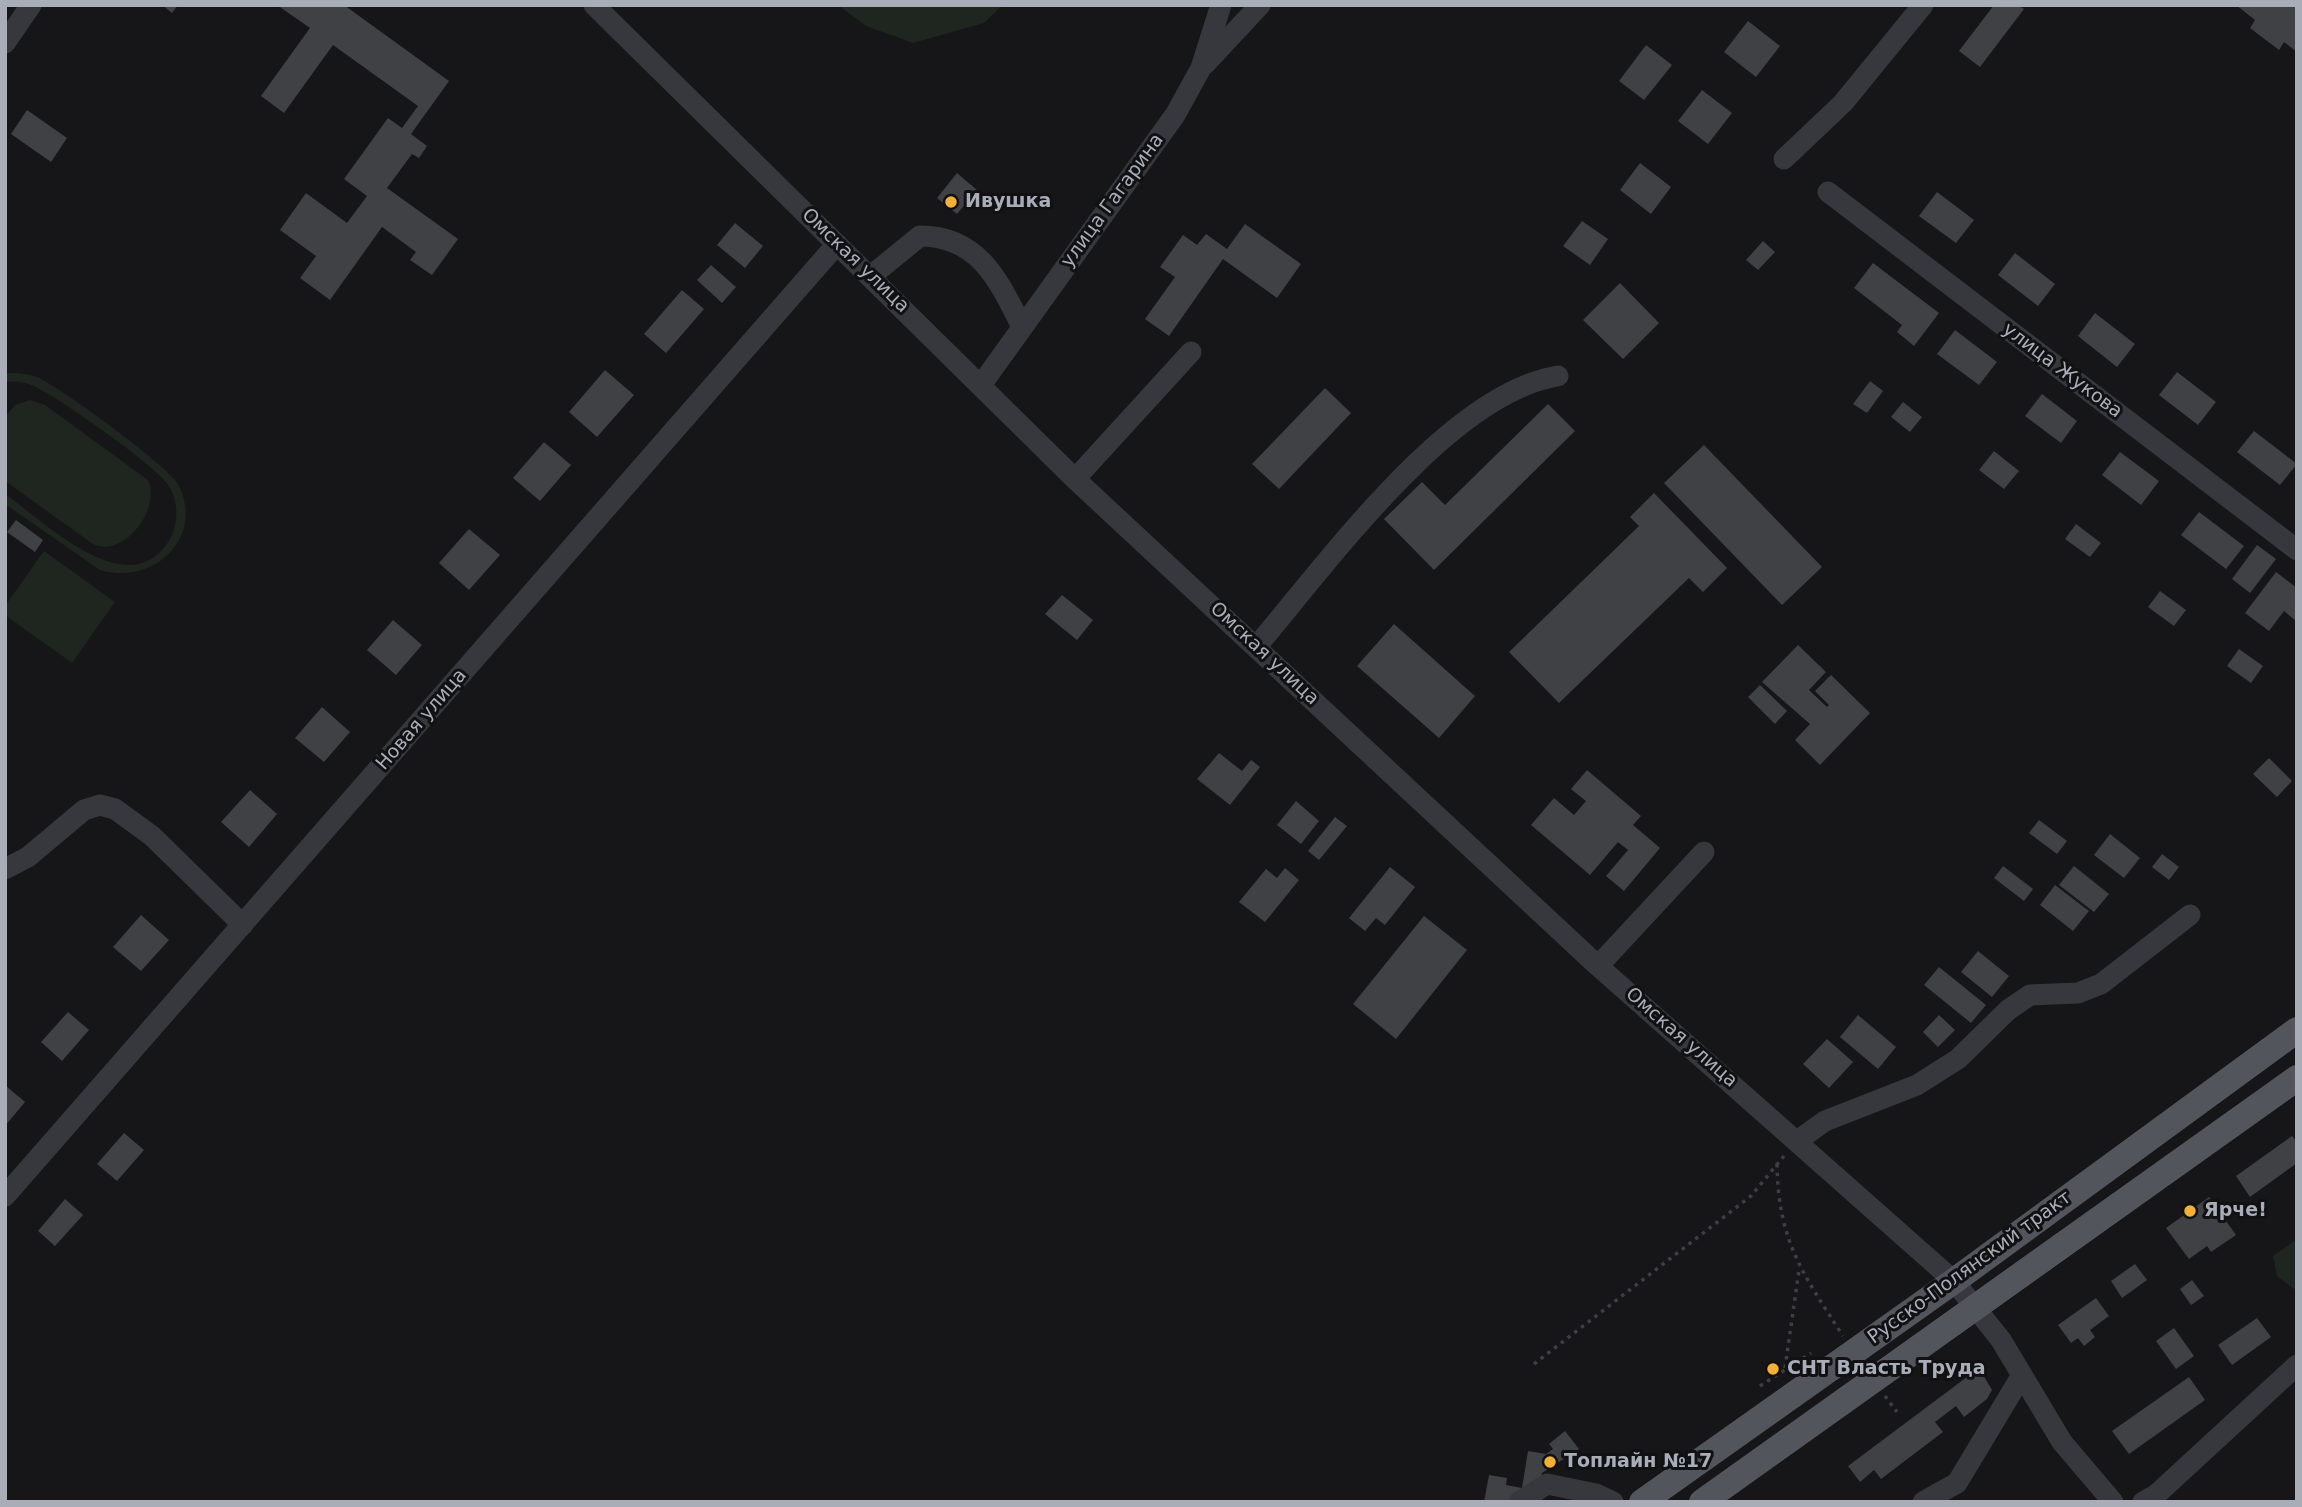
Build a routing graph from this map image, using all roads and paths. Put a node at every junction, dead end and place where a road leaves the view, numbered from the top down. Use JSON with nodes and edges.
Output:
{"nodes":[{"id":1,"x":31,"y":5,"type":"edge"},
{"id":2,"x":594,"y":5,"type":"edge"},
{"id":3,"x":1221,"y":5,"type":"edge"},
{"id":4,"x":1260,"y":5,"type":"edge"},
{"id":5,"x":1923,"y":5,"type":"edge"},
{"id":6,"x":5,"y":43,"type":"edge"},
{"id":7,"x":1201,"y":68,"type":"junction"},
{"id":8,"x":1784,"y":159,"type":"dead end"},
{"id":9,"x":1828,"y":192,"type":"dead end"},
{"id":10,"x":837,"y":244,"type":"junction"},
{"id":11,"x":870,"y":276,"type":"junction"},
{"id":12,"x":1023,"y":327,"type":"junction"},
{"id":13,"x":1191,"y":352,"type":"dead end"},
{"id":14,"x":1559,"y":376,"type":"dead end"},
{"id":15,"x":981,"y":385,"type":"junction"},
{"id":16,"x":1075,"y":479,"type":"junction"},
{"id":17,"x":2297,"y":550,"type":"edge"},
{"id":18,"x":1256,"y":647,"type":"junction"},
{"id":19,"x":1704,"y":852,"type":"dead end"},
{"id":20,"x":5,"y":869,"type":"edge"},
{"id":21,"x":2190,"y":915,"type":"dead end"},
{"id":22,"x":243,"y":925,"type":"junction"},
{"id":23,"x":1598,"y":966,"type":"junction"},
{"id":24,"x":2297,"y":1030,"type":"edge"},
{"id":25,"x":2297,"y":1079,"type":"edge"},
{"id":26,"x":1797,"y":1141,"type":"junction"},
{"id":27,"x":1777,"y":1164,"type":"junction"},
{"id":28,"x":5,"y":1196,"type":"edge"},
{"id":29,"x":1800,"y":1268,"type":"junction"},
{"id":30,"x":1954,"y":1281,"type":"junction"},
{"id":31,"x":1977,"y":1308,"type":"junction"},
{"id":32,"x":1844,"y":1338,"type":"dead end"},
{"id":33,"x":1800,"y":1357,"type":"dead end"},
{"id":34,"x":1534,"y":1364,"type":"dead end"},
{"id":35,"x":2297,"y":1365,"type":"edge"},
{"id":36,"x":1785,"y":1368,"type":"junction"},
{"id":37,"x":2022,"y":1375,"type":"junction"},
{"id":38,"x":1760,"y":1386,"type":"dead end"},
{"id":39,"x":1880,"y":1390,"type":"dead end"},
{"id":40,"x":1897,"y":1412,"type":"dead end"},
{"id":41,"x":1519,"y":1502,"type":"edge"},
{"id":42,"x":1613,"y":1502,"type":"edge"},
{"id":43,"x":1642,"y":1502,"type":"edge"},
{"id":44,"x":1702,"y":1502,"type":"edge"},
{"id":45,"x":1923,"y":1502,"type":"edge"},
{"id":46,"x":2113,"y":1502,"type":"edge"},
{"id":47,"x":2143,"y":1502,"type":"edge"}],
"edges":[{"from":1,"to":6,"type":"street"},
{"from":2,"to":10,"type":"street","name":"Омская улица"},
{"from":3,"to":7,"type":"street","name":"улица Гагарина"},
{"from":4,"to":7,"type":"street"},
{"from":5,"to":8,"type":"street"},
{"from":7,"to":12,"type":"street","name":"улица Гагарина"},
{"from":9,"to":17,"type":"street","name":"улица Жукова"},
{"from":10,"to":11,"type":"street","name":"Омская улица"},
{"from":10,"to":22,"type":"street","name":"Новая улица"},
{"from":11,"to":12,"type":"street"},
{"from":11,"to":15,"type":"street","name":"Омская улица"},
{"from":12,"to":15,"type":"street","name":"улица Гагарина"},
{"from":13,"to":16,"type":"street"},
{"from":14,"to":18,"type":"street"},
{"from":15,"to":16,"type":"street","name":"Омская улица"},
{"from":16,"to":18,"type":"street","name":"Омская улица"},
{"from":18,"to":23,"type":"street","name":"Омская улица"},
{"from":19,"to":23,"type":"street"},
{"from":20,"to":22,"type":"street"},
{"from":21,"to":26,"type":"street"},
{"from":22,"to":28,"type":"street","name":"Новая улица"},
{"from":23,"to":26,"type":"street","name":"Омская улица"},
{"from":24,"to":30,"type":"main road","name":"Русско-Полянский тракт"},
{"from":25,"to":31,"type":"main road","name":"Русско-Полянский тракт"},
{"from":26,"to":27,"type":"path"},
{"from":26,"to":30,"type":"street","name":"Омская улица"},
{"from":27,"to":29,"type":"path"},
{"from":27,"to":34,"type":"path"},
{"from":29,"to":32,"type":"path"},
{"from":29,"to":36,"type":"path"},
{"from":30,"to":31,"type":"street","name":"Омская улица"},
{"from":30,"to":43,"type":"main road","name":"Русско-Полянский тракт"},
{"from":31,"to":37,"type":"street","name":"Омская улица"},
{"from":31,"to":44,"type":"main road","name":"Русско-Полянский тракт"},
{"from":33,"to":36,"type":"path"},
{"from":35,"to":47,"type":"street"},
{"from":36,"to":38,"type":"path"},
{"from":37,"to":45,"type":"street"},
{"from":37,"to":46,"type":"street","name":"Омская улица"},
{"from":39,"to":40,"type":"path"},
{"from":41,"to":42,"type":"street"}]}
